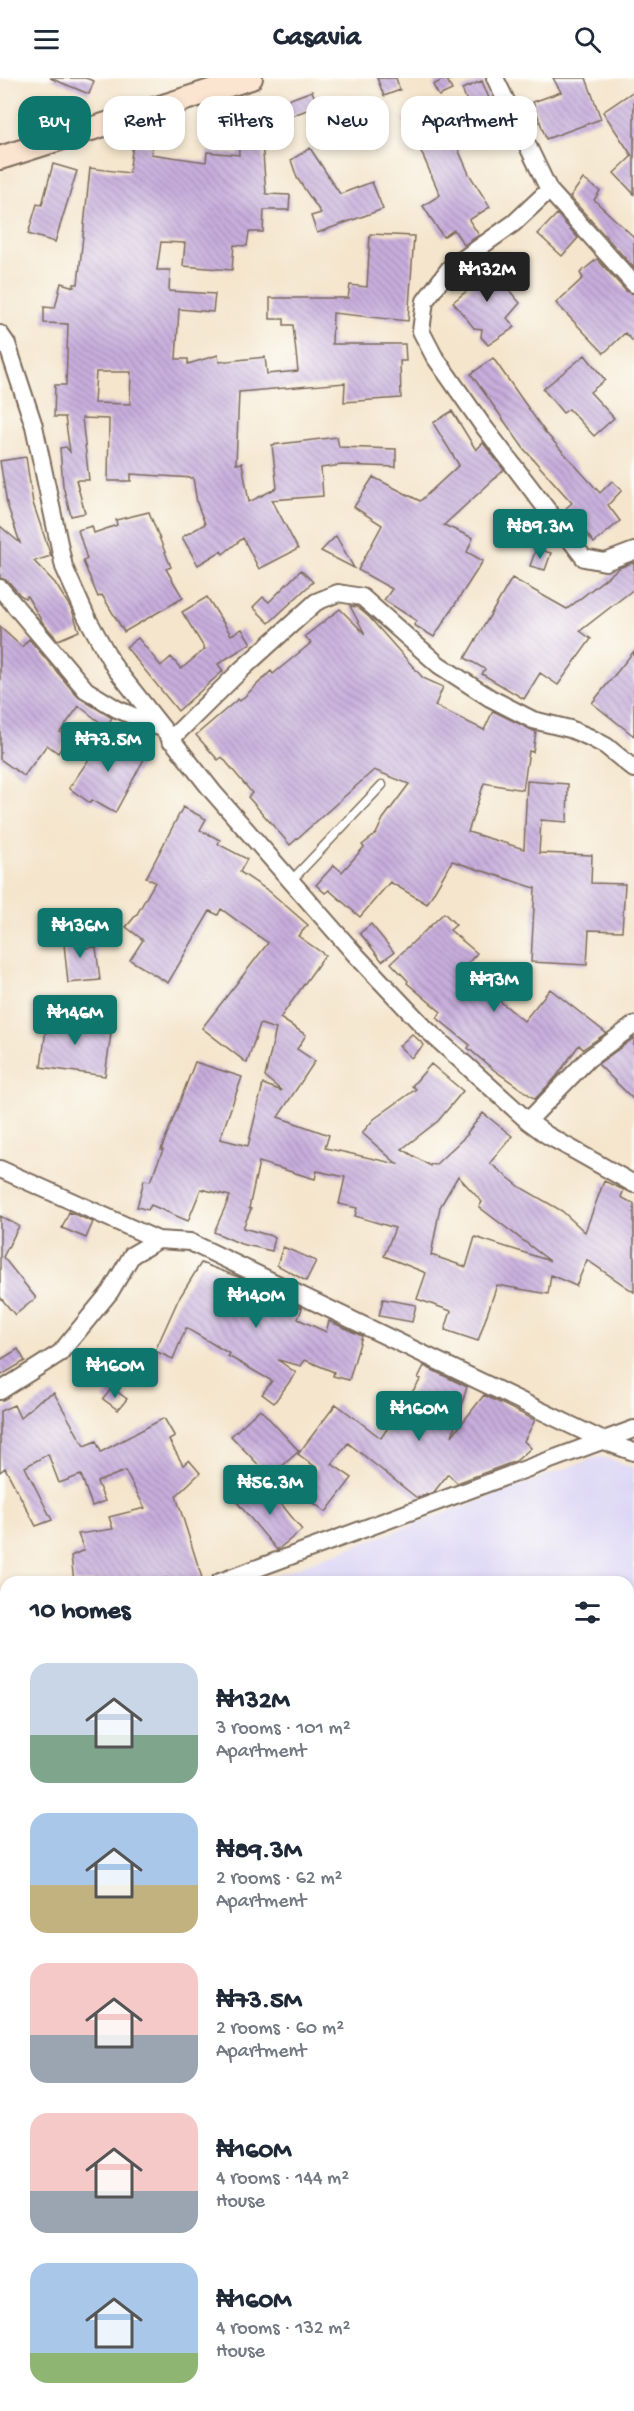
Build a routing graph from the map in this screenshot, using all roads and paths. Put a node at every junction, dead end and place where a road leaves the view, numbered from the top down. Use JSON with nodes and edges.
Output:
{"nodes":[{"id":1,"x":251,"y":78,"type":"edge"},
{"id":2,"x":495,"y":78,"type":"edge"},
{"id":3,"x":0,"y":158,"type":"edge"},
{"id":4,"x":549,"y":190,"type":"junction"},
{"id":5,"x":634,"y":284,"type":"edge"},
{"id":6,"x":0,"y":334,"type":"edge"},
{"id":7,"x":634,"y":551,"type":"edge"},
{"id":8,"x":0,"y":588,"type":"edge"},
{"id":9,"x":165,"y":733,"type":"junction"},
{"id":10,"x":634,"y":769,"type":"edge"},
{"id":11,"x":382,"y":785,"type":"dead end"},
{"id":12,"x":291,"y":881,"type":"junction"},
{"id":13,"x":634,"y":1025,"type":"edge"},
{"id":14,"x":528,"y":1121,"type":"junction"},
{"id":15,"x":0,"y":1169,"type":"edge"},
{"id":16,"x":634,"y":1184,"type":"edge"},
{"id":17,"x":158,"y":1240,"type":"junction"},
{"id":18,"x":0,"y":1391,"type":"edge"},
{"id":19,"x":634,"y":1429,"type":"edge"},
{"id":20,"x":606,"y":1442,"type":"junction"},
{"id":21,"x":634,"y":1452,"type":"edge"},
{"id":22,"x":237,"y":1576,"type":"edge"}],
"edges":[{"from":1,"to":3,"type":"main road"},
{"from":2,"to":4,"type":"street"},
{"from":4,"to":5,"type":"street"},
{"from":4,"to":7,"type":"street"},
{"from":6,"to":9,"type":"street"},
{"from":8,"to":9,"type":"street"},
{"from":9,"to":10,"type":"street"},
{"from":9,"to":12,"type":"street"},
{"from":11,"to":12,"type":"lane"},
{"from":12,"to":14,"type":"street"},
{"from":13,"to":14,"type":"street"},
{"from":14,"to":16,"type":"street"},
{"from":15,"to":17,"type":"street"},
{"from":17,"to":18,"type":"street"},
{"from":17,"to":20,"type":"street"},
{"from":19,"to":20,"type":"street"},
{"from":20,"to":21,"type":"street"},
{"from":20,"to":22,"type":"street"}]}
